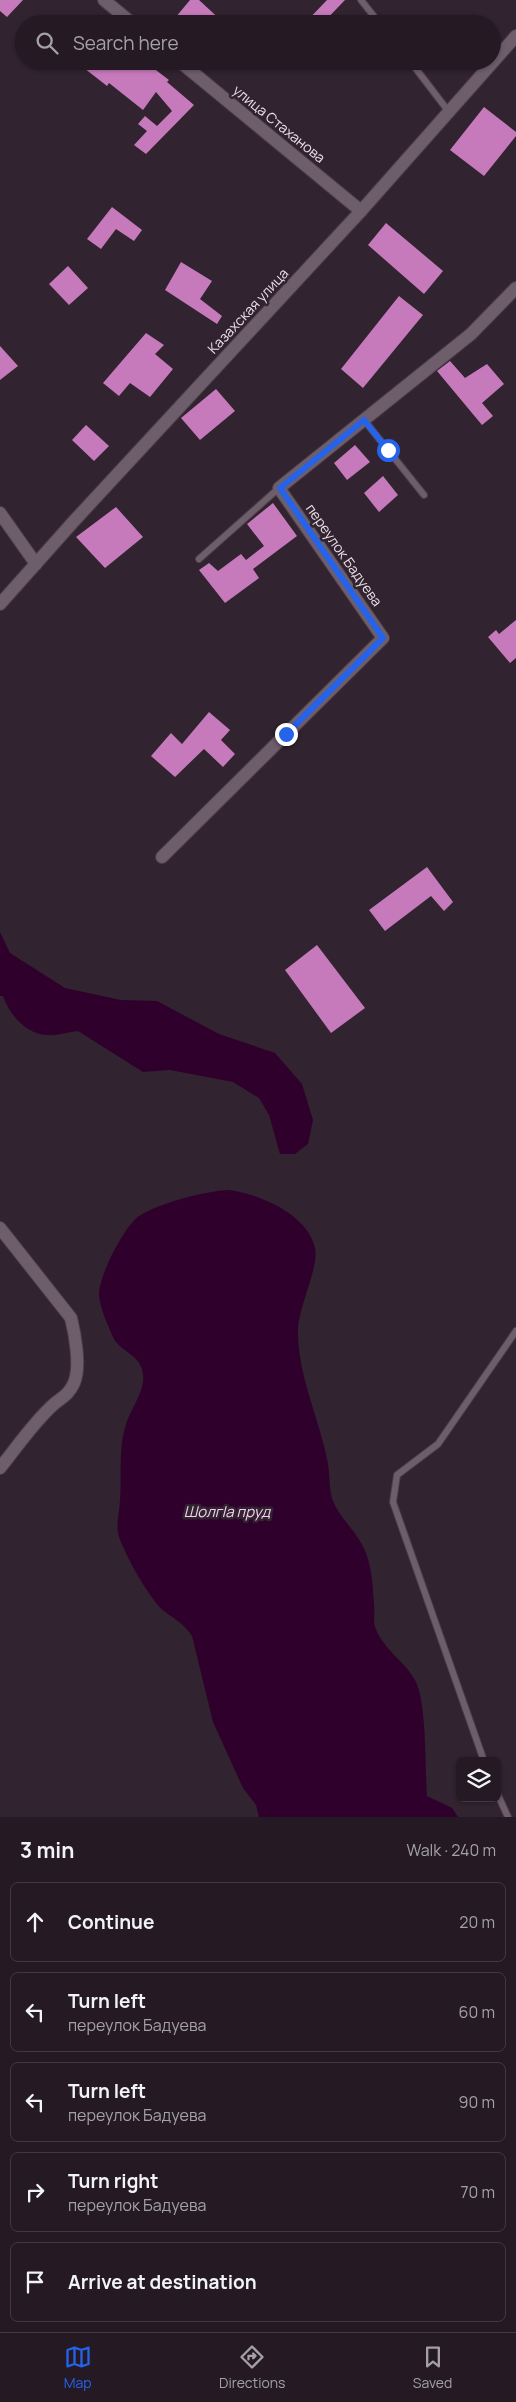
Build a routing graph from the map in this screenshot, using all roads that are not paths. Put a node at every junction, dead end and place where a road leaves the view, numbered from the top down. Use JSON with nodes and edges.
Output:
{"nodes":[{"id":1,"x":104,"y":0,"type":"edge"},
{"id":2,"x":362,"y":0,"type":"edge"},
{"id":3,"x":122,"y":15,"type":"edge"},
{"id":4,"x":373,"y":15,"type":"edge"},
{"id":5,"x":516,"y":36,"type":"edge"},
{"id":6,"x":501,"y":53,"type":"edge"},
{"id":7,"x":189,"y":70,"type":"edge"},
{"id":8,"x":417,"y":70,"type":"edge"},
{"id":9,"x":486,"y":70,"type":"edge"},
{"id":10,"x":449,"y":112,"type":"junction"},
{"id":11,"x":361,"y":211,"type":"junction"},
{"id":12,"x":516,"y":288,"type":"edge"},
{"id":13,"x":364,"y":420,"type":"junction"},
{"id":14,"x":280,"y":488,"type":"junction"},
{"id":15,"x":424,"y":494,"type":"dead end"},
{"id":16,"x":0,"y":513,"type":"edge"},
{"id":17,"x":199,"y":559,"type":"dead end"},
{"id":18,"x":36,"y":564,"type":"junction"},
{"id":19,"x":0,"y":604,"type":"edge"},
{"id":20,"x":162,"y":857,"type":"dead end"},
{"id":21,"x":0,"y":1228,"type":"edge"},
{"id":22,"x":516,"y":1332,"type":"edge"},
{"id":23,"x":0,"y":1468,"type":"edge"},
{"id":24,"x":483,"y":1757,"type":"edge"},
{"id":25,"x":501,"y":1802,"type":"edge"},
{"id":26,"x":508,"y":1817,"type":"edge"}],
"edges":[{"from":1,"to":3,"type":"street"},
{"from":2,"to":4,"type":"lane"},
{"from":5,"to":6,"type":"street","name":"Казахская улица"},
{"from":7,"to":11,"type":"street","name":"улица Стаханова"},
{"from":8,"to":10,"type":"lane"},
{"from":9,"to":10,"type":"street","name":"Казахская улица"},
{"from":10,"to":11,"type":"street","name":"Казахская улица"},
{"from":11,"to":18,"type":"street","name":"Казахская улица"},
{"from":12,"to":13,"type":"street"},
{"from":13,"to":14,"type":"street"},
{"from":13,"to":15,"type":"lane"},
{"from":14,"to":17,"type":"lane"},
{"from":14,"to":20,"type":"street","name":"переулок Бадуева"},
{"from":16,"to":18,"type":"street"},
{"from":18,"to":19,"type":"street","name":"Казахская улица"},
{"from":21,"to":23,"type":"street"},
{"from":22,"to":24,"type":"lane"},
{"from":25,"to":26,"type":"lane"}]}
